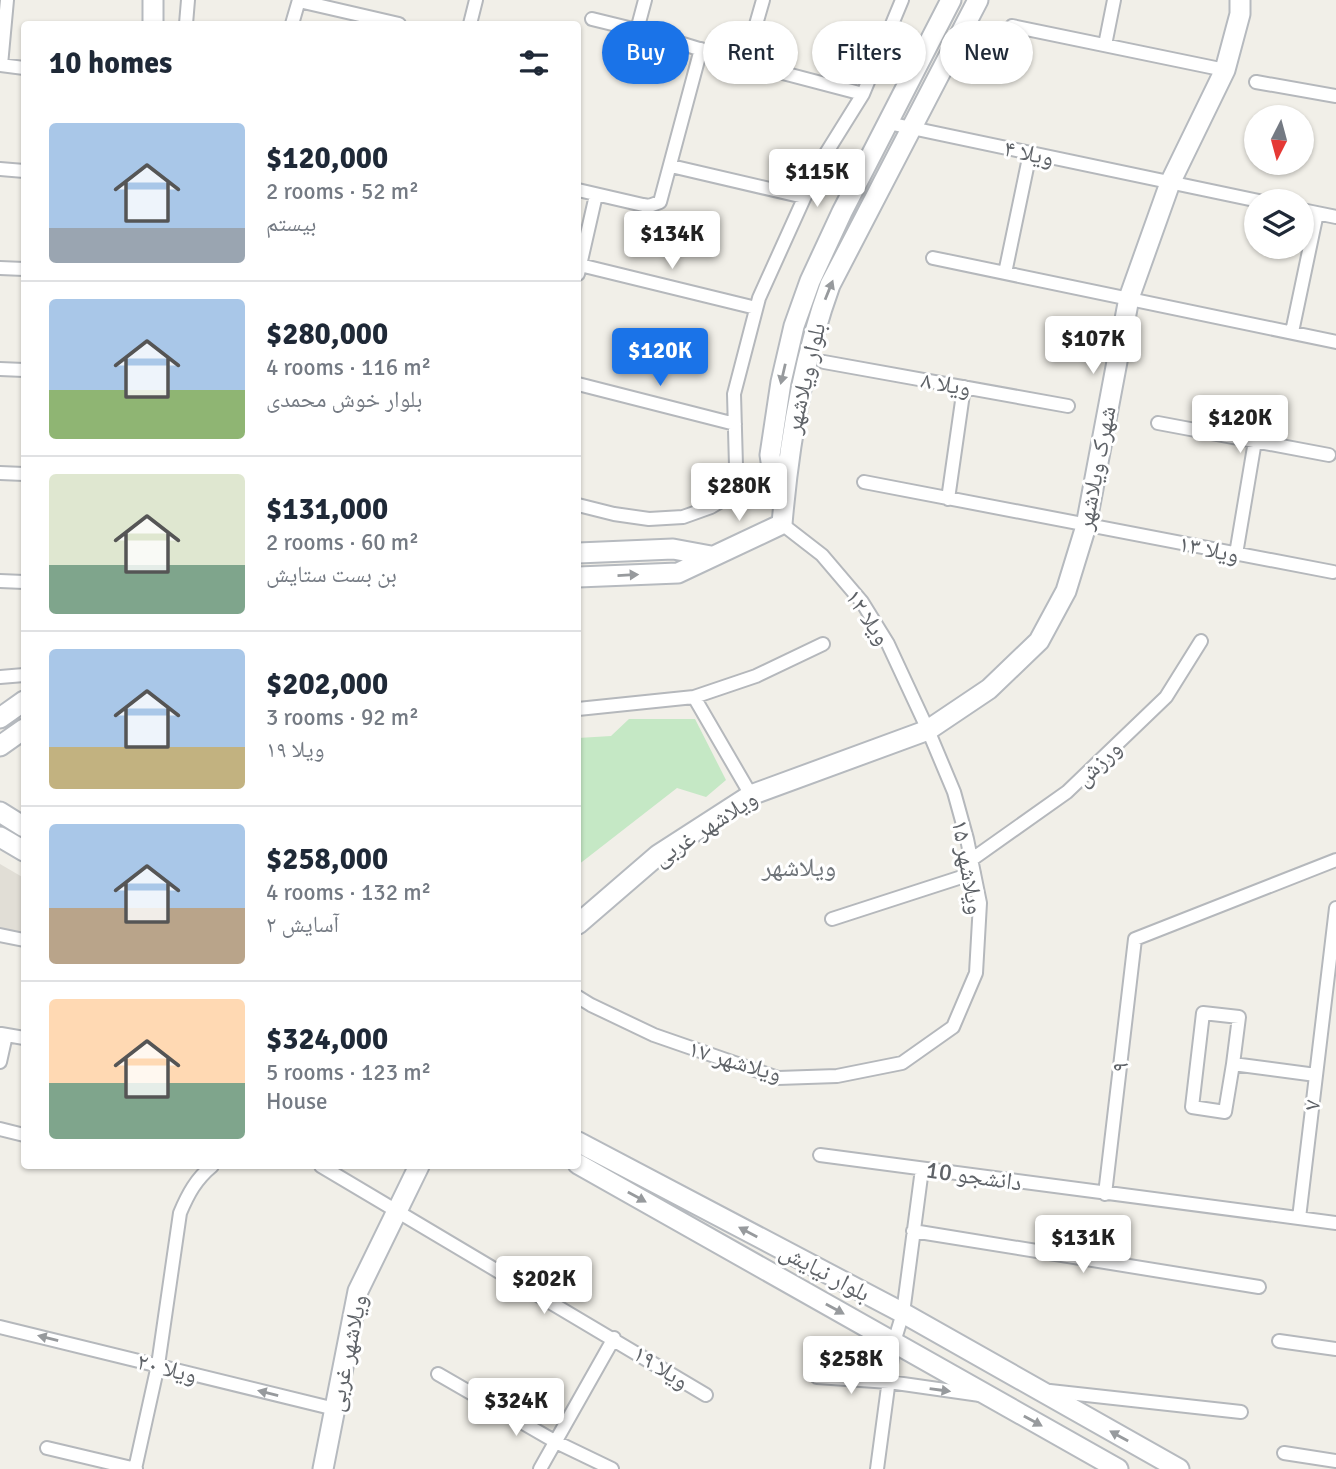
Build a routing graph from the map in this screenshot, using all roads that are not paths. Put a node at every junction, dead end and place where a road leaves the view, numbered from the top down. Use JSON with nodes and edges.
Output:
{"nodes":[{"id":1,"x":7,"y":0,"type":"edge"},
{"id":2,"x":153,"y":0,"type":"edge"},
{"id":3,"x":188,"y":0,"type":"edge"},
{"id":4,"x":299,"y":0,"type":"edge"},
{"id":5,"x":366,"y":0,"type":"edge"},
{"id":6,"x":476,"y":0,"type":"edge"},
{"id":7,"x":645,"y":0,"type":"edge"},
{"id":8,"x":763,"y":0,"type":"edge"},
{"id":9,"x":902,"y":0,"type":"edge"},
{"id":10,"x":951,"y":0,"type":"edge"},
{"id":11,"x":978,"y":0,"type":"edge"},
{"id":12,"x":1114,"y":0,"type":"edge"},
{"id":13,"x":1240,"y":0,"type":"edge"},
{"id":14,"x":362,"y":15,"type":"junction"},
{"id":15,"x":592,"y":19,"type":"dead end"},
{"id":16,"x":152,"y":21,"type":"edge"},
{"id":17,"x":190,"y":21,"type":"edge"},
{"id":18,"x":293,"y":21,"type":"edge"},
{"id":19,"x":387,"y":21,"type":"edge"},
{"id":20,"x":471,"y":21,"type":"edge"},
{"id":21,"x":602,"y":21,"type":"edge"},
{"id":22,"x":639,"y":21,"type":"edge"},
{"id":23,"x":757,"y":21,"type":"edge"},
{"id":24,"x":1033,"y":30,"type":"edge"},
{"id":25,"x":1105,"y":44,"type":"junction"},
{"id":26,"x":689,"y":45,"type":"edge"},
{"id":27,"x":701,"y":49,"type":"joint"},
{"id":28,"x":0,"y":65,"type":"edge"},
{"id":29,"x":21,"y":68,"type":"edge"},
{"id":30,"x":1225,"y":70,"type":"junction"},
{"id":31,"x":798,"y":77,"type":"edge"},
{"id":32,"x":1256,"y":82,"type":"dead end"},
{"id":33,"x":863,"y":94,"type":"junction"},
{"id":34,"x":1336,"y":96,"type":"edge"},
{"id":35,"x":888,"y":122,"type":"junction"},
{"id":36,"x":912,"y":128,"type":"junction"},
{"id":37,"x":1030,"y":153,"type":"junction"},
{"id":38,"x":671,"y":166,"type":"junction"},
{"id":39,"x":0,"y":169,"type":"edge"},
{"id":40,"x":21,"y":170,"type":"edge"},
{"id":41,"x":1170,"y":183,"type":"junction"},
{"id":42,"x":581,"y":191,"type":"edge"},
{"id":43,"x":596,"y":194,"type":"junction"},
{"id":44,"x":804,"y":197,"type":"junction"},
{"id":45,"x":1244,"y":198,"type":"edge"},
{"id":46,"x":1314,"y":212,"type":"edge"},
{"id":47,"x":1317,"y":213,"type":"junction"},
{"id":48,"x":1336,"y":217,"type":"edge"},
{"id":49,"x":933,"y":258,"type":"dead end"},
{"id":50,"x":581,"y":261,"type":"edge"},
{"id":51,"x":0,"y":268,"type":"edge"},
{"id":52,"x":21,"y":269,"type":"edge"},
{"id":53,"x":581,"y":270,"type":"edge"},
{"id":54,"x":1005,"y":273,"type":"junction"},
{"id":55,"x":1129,"y":298,"type":"junction"},
{"id":56,"x":756,"y":308,"type":"junction"},
{"id":57,"x":1292,"y":332,"type":"junction"},
{"id":58,"x":1336,"y":342,"type":"edge"},
{"id":59,"x":824,"y":362,"type":"dead end"},
{"id":60,"x":0,"y":369,"type":"edge"},
{"id":61,"x":21,"y":370,"type":"edge"},
{"id":62,"x":581,"y":385,"type":"edge"},
{"id":63,"x":964,"y":387,"type":"junction"},
{"id":64,"x":1068,"y":406,"type":"dead end"},
{"id":65,"x":1158,"y":423,"type":"dead end"},
{"id":66,"x":735,"y":424,"type":"junction"},
{"id":67,"x":1255,"y":441,"type":"junction"},
{"id":68,"x":1329,"y":455,"type":"dead end"},
{"id":69,"x":0,"y":473,"type":"edge"},
{"id":70,"x":21,"y":474,"type":"edge"},
{"id":71,"x":864,"y":482,"type":"dead end"},
{"id":72,"x":947,"y":499,"type":"junction"},
{"id":73,"x":581,"y":506,"type":"edge"},
{"id":74,"x":782,"y":524,"type":"junction"},
{"id":75,"x":1086,"y":526,"type":"junction"},
{"id":76,"x":581,"y":553,"type":"edge"},
{"id":77,"x":1237,"y":554,"type":"junction"},
{"id":78,"x":711,"y":556,"type":"junction"},
{"id":79,"x":1333,"y":572,"type":"dead end"},
{"id":80,"x":581,"y":578,"type":"edge"},
{"id":81,"x":0,"y":581,"type":"edge"},
{"id":82,"x":21,"y":582,"type":"edge"},
{"id":83,"x":1201,"y":642,"type":"dead end"},
{"id":84,"x":823,"y":644,"type":"dead end"},
{"id":85,"x":21,"y":675,"type":"edge"},
{"id":86,"x":0,"y":677,"type":"edge"},
{"id":87,"x":694,"y":697,"type":"junction"},
{"id":88,"x":21,"y":703,"type":"edge"},
{"id":89,"x":581,"y":709,"type":"edge"},
{"id":90,"x":0,"y":718,"type":"edge"},
{"id":91,"x":928,"y":730,"type":"junction"},
{"id":92,"x":21,"y":731,"type":"edge"},
{"id":93,"x":0,"y":746,"type":"edge"},
{"id":94,"x":751,"y":795,"type":"junction"},
{"id":95,"x":0,"y":812,"type":"edge"},
{"id":96,"x":21,"y":825,"type":"edge"},
{"id":97,"x":0,"y":837,"type":"edge"},
{"id":98,"x":21,"y":849,"type":"edge"},
{"id":99,"x":1336,"y":860,"type":"edge"},
{"id":100,"x":972,"y":867,"type":"junction"},
{"id":101,"x":1336,"y":908,"type":"edge"},
{"id":102,"x":832,"y":919,"type":"dead end"},
{"id":103,"x":581,"y":921,"type":"edge"},
{"id":104,"x":0,"y":935,"type":"edge"},
{"id":105,"x":21,"y":939,"type":"edge"},
{"id":106,"x":581,"y":998,"type":"edge"},
{"id":107,"x":3,"y":1034,"type":"edge"},
{"id":108,"x":21,"y":1037,"type":"edge"},
{"id":109,"x":0,"y":1062,"type":"edge"},
{"id":110,"x":902,"y":1063,"type":"joint"},
{"id":111,"x":1233,"y":1064,"type":"junction"},
{"id":112,"x":1316,"y":1075,"type":"junction"},
{"id":113,"x":0,"y":1129,"type":"edge"},
{"id":114,"x":21,"y":1134,"type":"edge"},
{"id":115,"x":581,"y":1144,"type":"edge"},
{"id":116,"x":820,"y":1155,"type":"dead end"},
{"id":117,"x":581,"y":1166,"type":"edge"},
{"id":118,"x":623,"y":1166,"type":"junction"},
{"id":119,"x":208,"y":1169,"type":"edge"},
{"id":120,"x":326,"y":1169,"type":"edge"},
{"id":121,"x":418,"y":1169,"type":"edge"},
{"id":122,"x":922,"y":1169,"type":"junction"},
{"id":123,"x":612,"y":1183,"type":"junction"},
{"id":124,"x":1105,"y":1194,"type":"junction"},
{"id":125,"x":397,"y":1212,"type":"junction"},
{"id":126,"x":1299,"y":1218,"type":"junction"},
{"id":127,"x":1336,"y":1223,"type":"edge"},
{"id":128,"x":913,"y":1231,"type":"junction"},
{"id":129,"x":775,"y":1246,"type":"junction"},
{"id":130,"x":762,"y":1268,"type":"junction"},
{"id":131,"x":1259,"y":1287,"type":"dead end"},
{"id":132,"x":903,"y":1313,"type":"junction"},
{"id":133,"x":0,"y":1327,"type":"edge"},
{"id":134,"x":614,"y":1338,"type":"junction"},
{"id":135,"x":1279,"y":1341,"type":"dead end"},
{"id":136,"x":894,"y":1342,"type":"junction"},
{"id":137,"x":1336,"y":1349,"type":"edge"},
{"id":138,"x":158,"y":1365,"type":"junction"},
{"id":139,"x":438,"y":1374,"type":"dead end"},
{"id":140,"x":817,"y":1377,"type":"dead end"},
{"id":141,"x":889,"y":1382,"type":"junction"},
{"id":142,"x":1038,"y":1390,"type":"junction"},
{"id":143,"x":706,"y":1395,"type":"dead end"},
{"id":144,"x":991,"y":1397,"type":"junction"},
{"id":145,"x":335,"y":1409,"type":"junction"},
{"id":146,"x":1241,"y":1412,"type":"dead end"},
{"id":147,"x":556,"y":1442,"type":"junction"},
{"id":148,"x":47,"y":1448,"type":"dead end"},
{"id":149,"x":1284,"y":1453,"type":"dead end"},
{"id":150,"x":1336,"y":1461,"type":"edge"},
{"id":151,"x":135,"y":1469,"type":"edge"},
{"id":152,"x":323,"y":1469,"type":"edge"},
{"id":153,"x":540,"y":1469,"type":"edge"},
{"id":154,"x":612,"y":1469,"type":"edge"},
{"id":155,"x":877,"y":1469,"type":"edge"},
{"id":156,"x":1118,"y":1469,"type":"edge"},
{"id":157,"x":1179,"y":1469,"type":"edge"}],
"edges":[{"from":1,"to":28,"type":"street"},
{"from":2,"to":16,"type":"street"},
{"from":3,"to":17,"type":"street"},
{"from":4,"to":14,"type":"street"},
{"from":4,"to":18,"type":"street"},
{"from":5,"to":14,"type":"street"},
{"from":6,"to":20,"type":"street"},
{"from":7,"to":22,"type":"street"},
{"from":8,"to":23,"type":"street"},
{"from":9,"to":33,"type":"street"},
{"from":10,"to":35,"type":"street","name":"بلوار ویلاشهر"},
{"from":11,"to":36,"type":"street","name":"بلوار ویلاشهر"},
{"from":12,"to":25,"type":"street"},
{"from":13,"to":30,"type":"street","name":"شهرک ویلاشهر"},
{"from":14,"to":19,"type":"street"},
{"from":15,"to":21,"type":"street"},
{"from":24,"to":25,"type":"street"},
{"from":25,"to":30,"type":"street"},
{"from":26,"to":27,"type":"street"},
{"from":27,"to":38,"type":"street"},
{"from":28,"to":29,"type":"street"},
{"from":30,"to":41,"type":"street","name":"شهرک ویلاشهر"},
{"from":31,"to":33,"type":"street"},
{"from":32,"to":34,"type":"street"},
{"from":33,"to":44,"type":"street"},
{"from":35,"to":36,"type":"street","name":"۴ ویلا"},
{"from":35,"to":74,"type":"street","name":"بلوار ویلاشهر","one_way":true},
{"from":36,"to":37,"type":"street","name":"۴ ویلا"},
{"from":74,"to":36,"type":"street","name":"بلوار ویلاشهر","one_way":true},
{"from":37,"to":41,"type":"street","name":"۴ ویلا"},
{"from":37,"to":54,"type":"street"},
{"from":38,"to":43,"type":"street"},
{"from":38,"to":44,"type":"street"},
{"from":39,"to":40,"type":"street"},
{"from":41,"to":45,"type":"street","name":"۴ ویلا"},
{"from":41,"to":55,"type":"street","name":"شهرک ویلاشهر"},
{"from":42,"to":43,"type":"street"},
{"from":43,"to":50,"type":"street"},
{"from":44,"to":56,"type":"street"},
{"from":46,"to":47,"type":"street"},
{"from":47,"to":48,"type":"street"},
{"from":47,"to":57,"type":"street"},
{"from":49,"to":54,"type":"street"},
{"from":51,"to":52,"type":"street"},
{"from":53,"to":56,"type":"street"},
{"from":54,"to":55,"type":"street"},
{"from":55,"to":57,"type":"street"},
{"from":55,"to":75,"type":"street","name":"شهرک ویلاشهر"},
{"from":56,"to":66,"type":"street"},
{"from":57,"to":58,"type":"street"},
{"from":59,"to":63,"type":"street","name":"ویلا ۸"},
{"from":60,"to":61,"type":"street"},
{"from":62,"to":66,"type":"street"},
{"from":63,"to":64,"type":"street","name":"ویلا ۸"},
{"from":63,"to":72,"type":"street"},
{"from":65,"to":67,"type":"street"},
{"from":66,"to":73,"type":"street"},
{"from":67,"to":68,"type":"street"},
{"from":67,"to":77,"type":"street"},
{"from":69,"to":70,"type":"street"},
{"from":71,"to":72,"type":"street","name":"۱۳ ویلا"},
{"from":72,"to":75,"type":"street","name":"۱۳ ویلا"},
{"from":74,"to":78,"type":"street"},
{"from":74,"to":91,"type":"street","name":"ویلا ۱۲"},
{"from":75,"to":77,"type":"street","name":"۱۳ ویلا"},
{"from":75,"to":91,"type":"street","name":"شهرک ویلاشهر"},
{"from":76,"to":78,"type":"street"},
{"from":77,"to":79,"type":"street","name":"۱۳ ویلا"},
{"from":80,"to":78,"type":"street","one_way":true},
{"from":81,"to":82,"type":"street"},
{"from":83,"to":100,"type":"street","name":"ورزش"},
{"from":84,"to":87,"type":"street"},
{"from":85,"to":86,"type":"street"},
{"from":87,"to":89,"type":"street"},
{"from":87,"to":94,"type":"street"},
{"from":88,"to":90,"type":"street"},
{"from":91,"to":94,"type":"street","name":"ویلاشهر غربی"},
{"from":91,"to":100,"type":"street","name":"ویلاشهر ۱۵"},
{"from":92,"to":93,"type":"street"},
{"from":94,"to":103,"type":"street","name":"ویلاشهر غربی"},
{"from":95,"to":96,"type":"street"},
{"from":97,"to":98,"type":"street"},
{"from":99,"to":124,"type":"street","name":"۹"},
{"from":100,"to":102,"type":"street","name":"ورزش"},
{"from":100,"to":110,"type":"street","name":"ویلاشهر ۱۵"},
{"from":101,"to":112,"type":"street","name":"۷"},
{"from":104,"to":105,"type":"street"},
{"from":106,"to":110,"type":"street","name":"ویلاشهر ۱۷"},
{"from":107,"to":108,"type":"street"},
{"from":107,"to":109,"type":"street"},
{"from":111,"to":111,"type":"street"},
{"from":111,"to":112,"type":"street"},
{"from":112,"to":126,"type":"street","name":"۷"},
{"from":113,"to":114,"type":"street"},
{"from":115,"to":118,"type":"street","name":"بلوار نیایش"},
{"from":116,"to":122,"type":"street","name":"دانشجو 10"},
{"from":117,"to":123,"type":"street","name":"بلوار نیایش"},
{"from":118,"to":123,"type":"street"},
{"from":129,"to":118,"type":"street","name":"بلوار نیایش","one_way":true},
{"from":119,"to":138,"type":"street"},
{"from":120,"to":125,"type":"street","name":"۱۹ ویلا"},
{"from":121,"to":125,"type":"street","name":"ویلاشهر غربی"},
{"from":122,"to":124,"type":"street","name":"دانشجو 10"},
{"from":122,"to":128,"type":"street"},
{"from":123,"to":130,"type":"street","name":"بلوار نیایش","one_way":true},
{"from":124,"to":126,"type":"street","name":"دانشجو 10"},
{"from":125,"to":134,"type":"street","name":"۱۹ ویلا"},
{"from":125,"to":145,"type":"street","name":"ویلاشهر غربی"},
{"from":126,"to":127,"type":"street","name":"دانشجو 10"},
{"from":128,"to":131,"type":"street"},
{"from":128,"to":132,"type":"street"},
{"from":129,"to":130,"type":"street"},
{"from":129,"to":132,"type":"street","name":"بلوار نیایش"},
{"from":130,"to":136,"type":"street","name":"بلوار نیایش","one_way":true},
{"from":132,"to":136,"type":"street"},
{"from":132,"to":142,"type":"street","name":"بلوار نیایش"},
{"from":138,"to":133,"type":"street","name":"ویلا ۲۰","one_way":true},
{"from":134,"to":143,"type":"street","name":"۱۹ ویلا"},
{"from":134,"to":147,"type":"street"},
{"from":135,"to":137,"type":"street"},
{"from":136,"to":141,"type":"street"},
{"from":136,"to":144,"type":"street","name":"بلوار نیایش"},
{"from":145,"to":138,"type":"street","name":"ویلا ۲۰","one_way":true},
{"from":138,"to":151,"type":"street"},
{"from":139,"to":147,"type":"street"},
{"from":140,"to":141,"type":"street"},
{"from":141,"to":144,"type":"street","one_way":true},
{"from":141,"to":155,"type":"street"},
{"from":142,"to":146,"type":"street"},
{"from":157,"to":142,"type":"street","name":"بلوار نیایش","one_way":true},
{"from":144,"to":156,"type":"street","name":"بلوار نیایش","one_way":true},
{"from":145,"to":152,"type":"street","name":"ویلاشهر غربی"},
{"from":147,"to":153,"type":"street"},
{"from":147,"to":154,"type":"street"},
{"from":148,"to":151,"type":"street"},
{"from":149,"to":150,"type":"street"}]}
